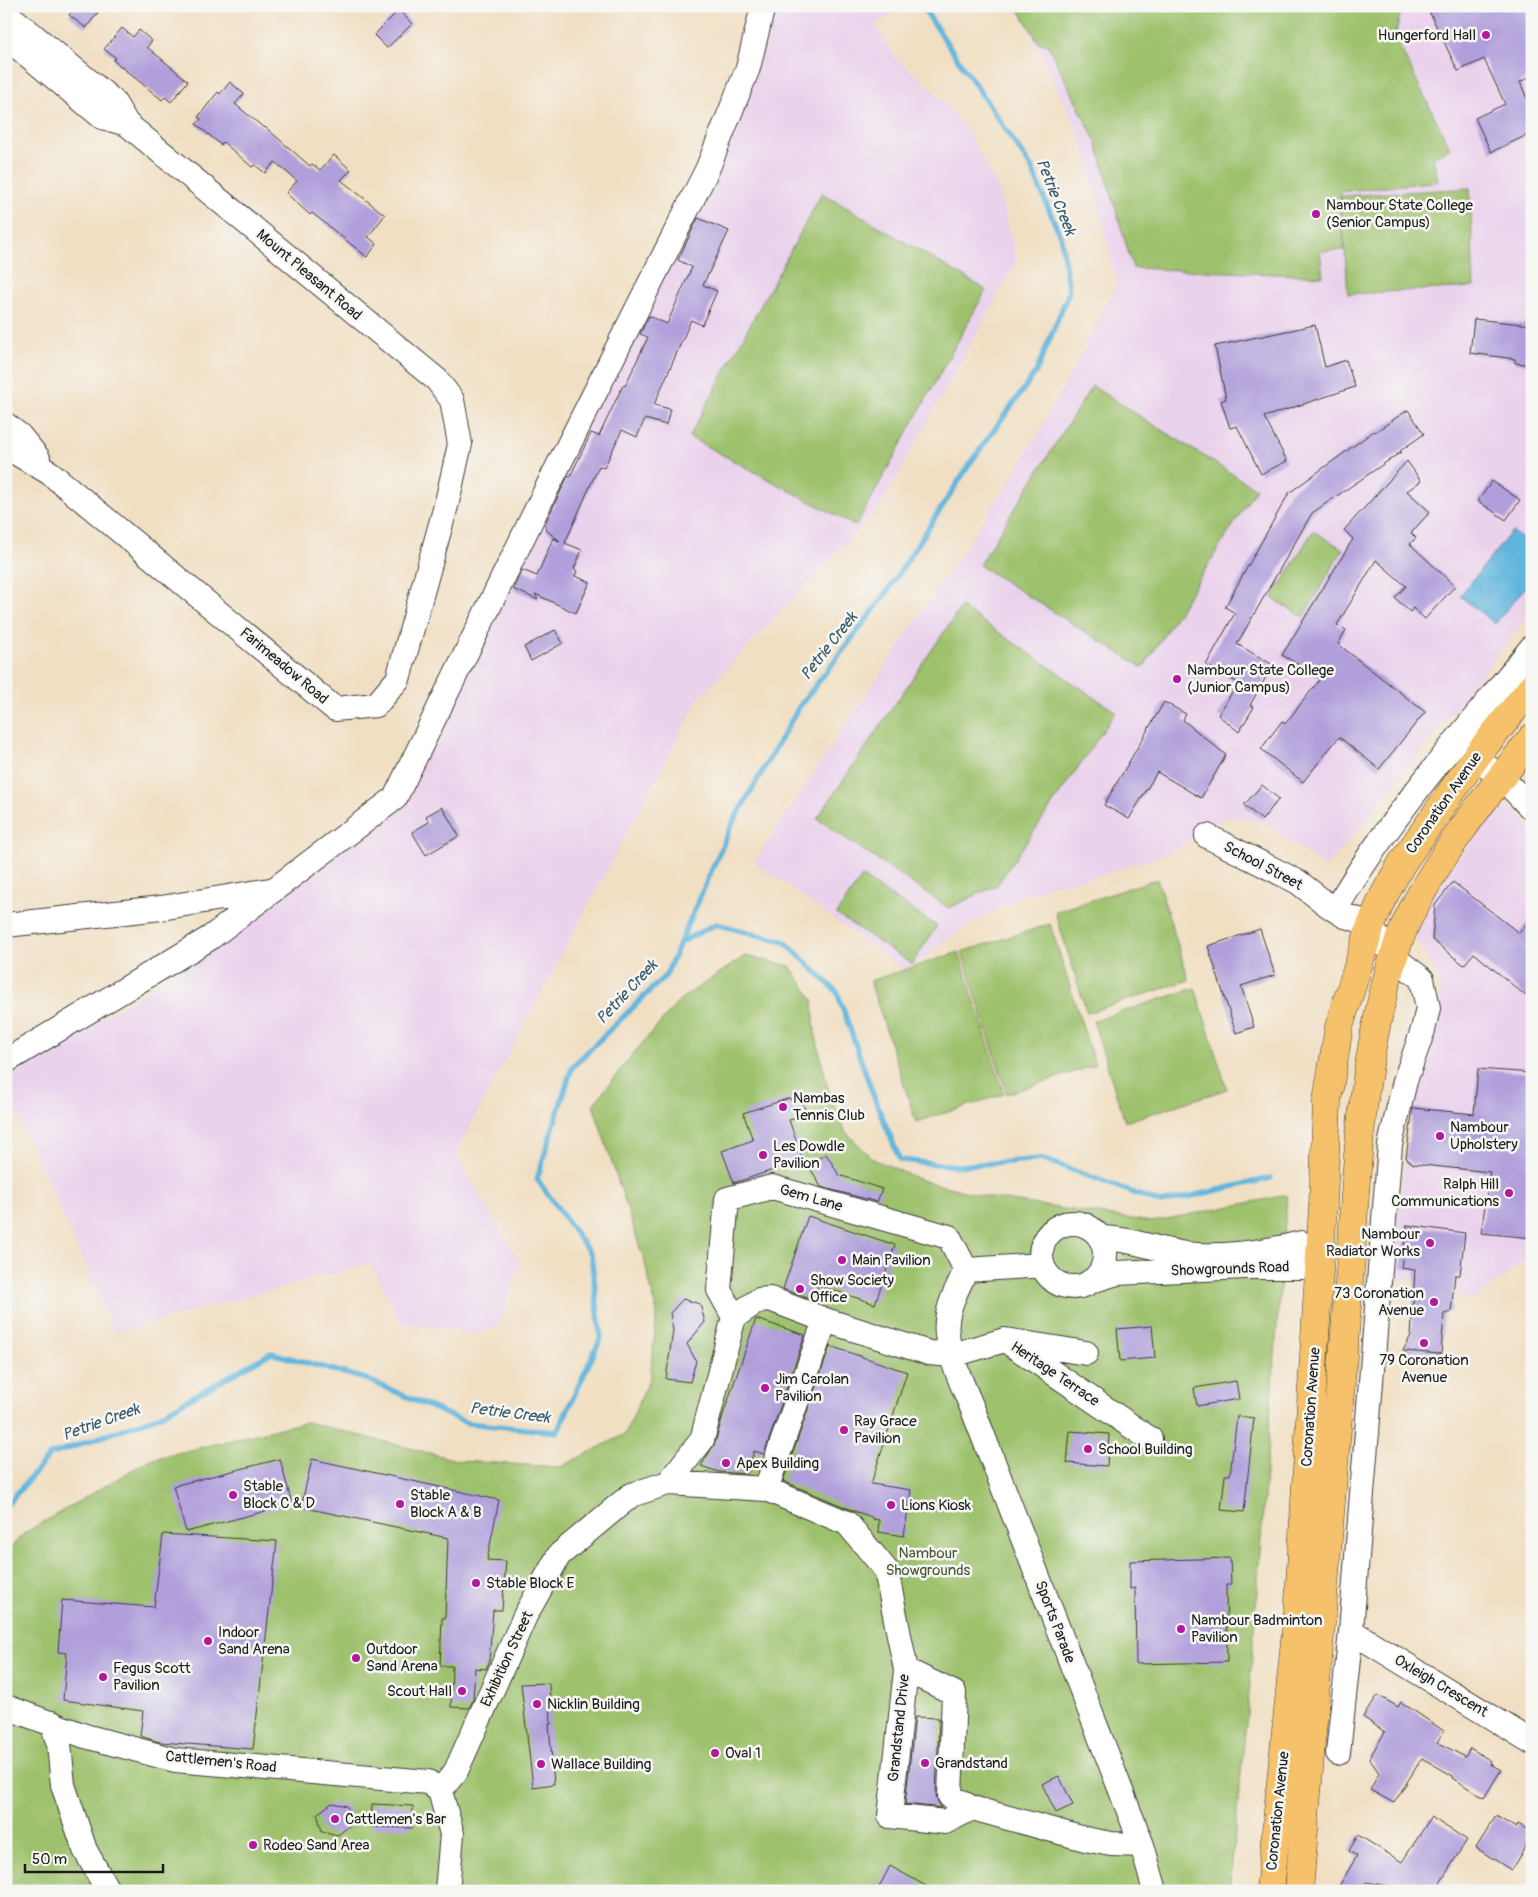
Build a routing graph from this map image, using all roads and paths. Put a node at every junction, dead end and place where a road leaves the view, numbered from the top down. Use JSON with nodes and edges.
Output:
{"nodes":[{"id":1,"x":763,"y":6,"type":"edge"},
{"id":2,"x":6,"y":13,"type":"edge"},
{"id":3,"x":6,"y":37,"type":"edge"},
{"id":4,"x":127,"y":124,"type":"junction"},
{"id":5,"x":6,"y":425,"type":"edge"},
{"id":6,"x":460,"y":444,"type":"joint"},
{"id":7,"x":6,"y":447,"type":"edge"},
{"id":8,"x":50,"y":473,"type":"junction"},
{"id":9,"x":1532,"y":647,"type":"edge"},
{"id":10,"x":1532,"y":687,"type":"edge"},
{"id":11,"x":1532,"y":738,"type":"edge"},
{"id":12,"x":1475,"y":758,"type":"junction"},
{"id":13,"x":1501,"y":777,"type":"junction"},
{"id":14,"x":1532,"y":809,"type":"edge"},
{"id":15,"x":1207,"y":836,"type":"dead end"},
{"id":16,"x":274,"y":889,"type":"junction"},
{"id":17,"x":1335,"y":910,"type":"junction"},
{"id":18,"x":6,"y":925,"type":"edge"},
{"id":19,"x":1370,"y":928,"type":"junction"},
{"id":20,"x":1393,"y":956,"type":"junction"},
{"id":21,"x":6,"y":1061,"type":"edge"},
{"id":22,"x":1100,"y":1238,"type":"junction"},
{"id":23,"x":1320,"y":1257,"type":"junction"},
{"id":24,"x":1351,"y":1258,"type":"junction"},
{"id":25,"x":1042,"y":1264,"type":"junction"},
{"id":26,"x":966,"y":1270,"type":"junction"},
{"id":27,"x":1091,"y":1280,"type":"junction"},
{"id":28,"x":734,"y":1317,"type":"junction"},
{"id":29,"x":825,"y":1320,"type":"junction"},
{"id":30,"x":1005,"y":1340,"type":"junction"},
{"id":31,"x":1086,"y":1353,"type":"dead end"},
{"id":32,"x":952,"y":1355,"type":"junction"},
{"id":33,"x":1150,"y":1439,"type":"dead end"},
{"id":34,"x":668,"y":1483,"type":"junction"},
{"id":35,"x":766,"y":1489,"type":"junction"},
{"id":36,"x":1350,"y":1631,"type":"junction"},
{"id":37,"x":906,"y":1670,"type":"junction"},
{"id":38,"x":6,"y":1707,"type":"edge"},
{"id":39,"x":52,"y":1724,"type":"junction"},
{"id":40,"x":1532,"y":1742,"type":"edge"},
{"id":41,"x":1338,"y":1753,"type":"dead end"},
{"id":42,"x":440,"y":1791,"type":"junction"},
{"id":43,"x":972,"y":1808,"type":"junction"},
{"id":44,"x":1142,"y":1844,"type":"junction"},
{"id":45,"x":108,"y":1891,"type":"edge"},
{"id":46,"x":447,"y":1891,"type":"edge"},
{"id":47,"x":1155,"y":1891,"type":"edge"},
{"id":48,"x":1270,"y":1891,"type":"edge"},
{"id":49,"x":1299,"y":1891,"type":"edge"}],
"edges":[{"from":1,"to":16,"type":"street"},
{"from":2,"to":4,"type":"street","name":"Mount Pleasant Road"},
{"from":3,"to":4,"type":"street","name":"Mount Pleasant Road"},
{"from":4,"to":6,"type":"street","name":"Mount Pleasant Road"},
{"from":5,"to":8,"type":"street"},
{"from":6,"to":8,"type":"street","name":"Farimeadow Road"},
{"from":7,"to":8,"type":"street","name":"Farimeadow Road"},
{"from":9,"to":17,"type":"street"},
{"from":10,"to":12,"type":"main road","name":"Coronation Avenue"},
{"from":11,"to":13,"type":"main road","name":"Coronation Avenue"},
{"from":12,"to":13,"type":"street"},
{"from":12,"to":19,"type":"main road","name":"Coronation Avenue"},
{"from":13,"to":14,"type":"street"},
{"from":13,"to":20,"type":"main road","name":"Coronation Avenue"},
{"from":15,"to":17,"type":"street","name":"School Street"},
{"from":16,"to":18,"type":"street"},
{"from":16,"to":21,"type":"street"},
{"from":17,"to":19,"type":"street","name":"School Street"},
{"from":19,"to":20,"type":"street"},
{"from":19,"to":23,"type":"main road","name":"Coronation Avenue"},
{"from":20,"to":24,"type":"main road","name":"Coronation Avenue"},
{"from":20,"to":36,"type":"street"},
{"from":22,"to":23,"type":"street","name":"Showgrounds Road"},
{"from":22,"to":25,"type":"street"},
{"from":22,"to":27,"type":"street"},
{"from":23,"to":24,"type":"street"},
{"from":23,"to":27,"type":"street","name":"Showgrounds Road"},
{"from":23,"to":48,"type":"main road","name":"Coronation Avenue"},
{"from":24,"to":49,"type":"main road","name":"Coronation Avenue"},
{"from":25,"to":26,"type":"street"},
{"from":25,"to":27,"type":"street"},
{"from":26,"to":28,"type":"street","name":"Gem Lane"},
{"from":26,"to":32,"type":"street"},
{"from":28,"to":29,"type":"street"},
{"from":28,"to":34,"type":"street"},
{"from":29,"to":32,"type":"street"},
{"from":29,"to":35,"type":"street"},
{"from":30,"to":31,"type":"street"},
{"from":30,"to":32,"type":"street","name":"Heritage Terrace"},
{"from":30,"to":33,"type":"street","name":"Heritage Terrace"},
{"from":32,"to":44,"type":"street","name":"Sports Parade"},
{"from":34,"to":35,"type":"street","name":"Grandstand Drive"},
{"from":34,"to":42,"type":"street","name":"Exhibition Street"},
{"from":35,"to":37,"type":"street","name":"Grandstand Drive"},
{"from":36,"to":40,"type":"street","name":"Oxleigh Crescent"},
{"from":36,"to":41,"type":"street"},
{"from":37,"to":43,"type":"street"},
{"from":37,"to":43,"type":"street","name":"Grandstand Drive"},
{"from":38,"to":39,"type":"street","name":"Cattlemen's Road"},
{"from":39,"to":42,"type":"street","name":"Cattlemen's Road"},
{"from":39,"to":45,"type":"street"},
{"from":42,"to":46,"type":"street"},
{"from":43,"to":44,"type":"street"},
{"from":44,"to":47,"type":"street","name":"Sports Parade"}]}
